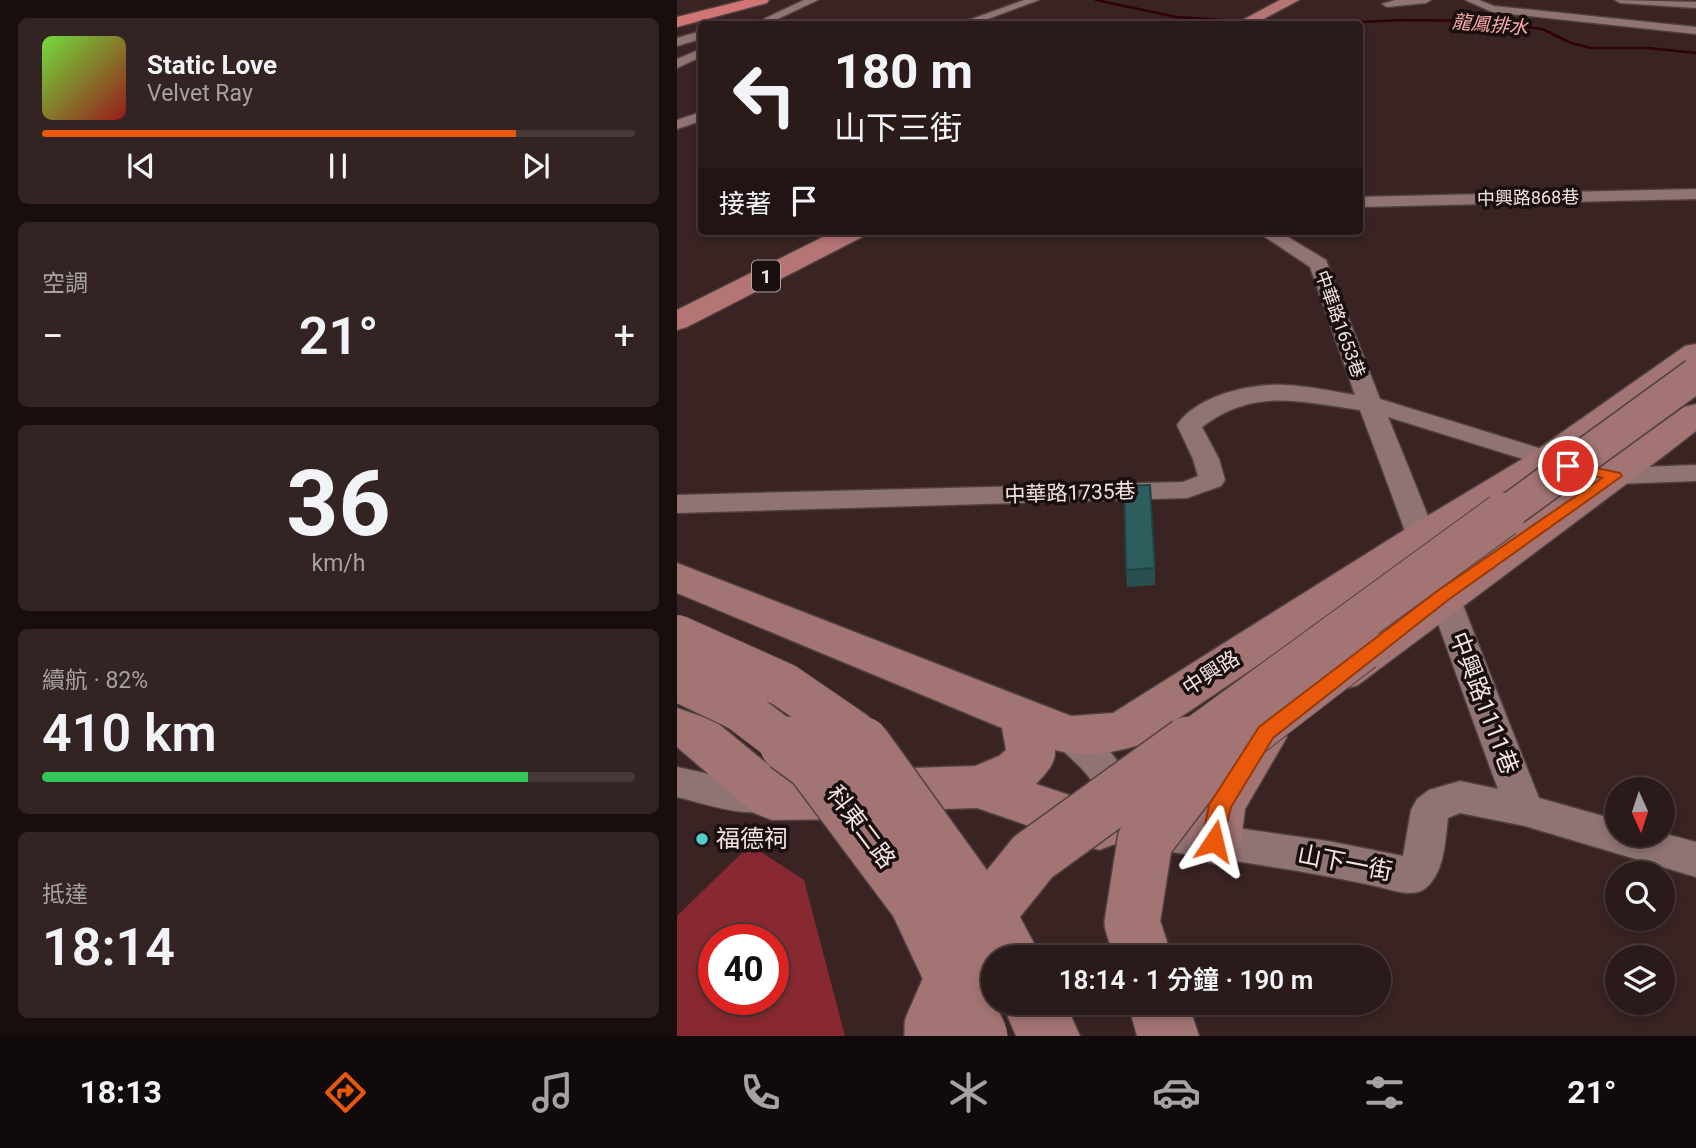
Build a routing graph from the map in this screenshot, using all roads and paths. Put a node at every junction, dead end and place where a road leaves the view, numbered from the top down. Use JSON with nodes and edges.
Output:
{"nodes":[{"id":1,"x":733,"y":0,"type":"edge"},
{"id":2,"x":762,"y":0,"type":"edge"},
{"id":3,"x":813,"y":0,"type":"edge"},
{"id":4,"x":1034,"y":0,"type":"edge"},
{"id":5,"x":1292,"y":0,"type":"edge"},
{"id":6,"x":1308,"y":0,"type":"edge"},
{"id":7,"x":1426,"y":0,"type":"edge"},
{"id":8,"x":1470,"y":0,"type":"edge"},
{"id":9,"x":1620,"y":0,"type":"edge"},
{"id":10,"x":1387,"y":4,"type":"dead end"},
{"id":11,"x":1696,"y":5,"type":"edge"},
{"id":12,"x":677,"y":14,"type":"edge"},
{"id":13,"x":768,"y":21,"type":"edge"},
{"id":14,"x":973,"y":21,"type":"edge"},
{"id":15,"x":1249,"y":21,"type":"edge"},
{"id":16,"x":1266,"y":21,"type":"edge"},
{"id":17,"x":677,"y":22,"type":"edge"},
{"id":18,"x":1696,"y":31,"type":"edge"},
{"id":19,"x":698,"y":36,"type":"edge"},
{"id":20,"x":677,"y":42,"type":"edge"},
{"id":21,"x":698,"y":54,"type":"edge"},
{"id":22,"x":677,"y":64,"type":"edge"},
{"id":23,"x":698,"y":117,"type":"edge"},
{"id":24,"x":677,"y":125,"type":"edge"},
{"id":25,"x":1696,"y":194,"type":"edge"},
{"id":26,"x":1363,"y":202,"type":"edge"},
{"id":27,"x":816,"y":235,"type":"edge"},
{"id":28,"x":846,"y":235,"type":"edge"},
{"id":29,"x":1272,"y":235,"type":"edge"},
{"id":30,"x":677,"y":303,"type":"edge"},
{"id":31,"x":677,"y":321,"type":"edge"},
{"id":32,"x":1696,"y":353,"type":"edge"},
{"id":33,"x":1696,"y":375,"type":"edge"},
{"id":34,"x":1696,"y":397,"type":"edge"},
{"id":35,"x":1370,"y":404,"type":"junction"},
{"id":36,"x":1696,"y":414,"type":"edge"},
{"id":37,"x":1547,"y":460,"type":"junction"},
{"id":38,"x":1696,"y":473,"type":"edge"},
{"id":39,"x":1614,"y":476,"type":"junction"},
{"id":40,"x":677,"y":504,"type":"edge"},
{"id":41,"x":1423,"y":536,"type":"junction"},
{"id":42,"x":677,"y":578,"type":"edge"},
{"id":43,"x":1442,"y":596,"type":"junction"},
{"id":44,"x":677,"y":637,"type":"edge"},
{"id":45,"x":677,"y":679,"type":"edge"},
{"id":46,"x":1023,"y":717,"type":"junction"},
{"id":47,"x":677,"y":727,"type":"edge"},
{"id":48,"x":1266,"y":732,"type":"junction"},
{"id":49,"x":1069,"y":735,"type":"junction"},
{"id":50,"x":677,"y":782,"type":"edge"},
{"id":51,"x":977,"y":788,"type":"junction"},
{"id":52,"x":772,"y":798,"type":"junction"},
{"id":53,"x":1525,"y":810,"type":"junction"},
{"id":54,"x":1143,"y":831,"type":"junction"},
{"id":55,"x":1214,"y":841,"type":"junction"},
{"id":56,"x":1696,"y":860,"type":"edge"},
{"id":57,"x":1004,"y":945,"type":"edge"},
{"id":58,"x":1139,"y":945,"type":"edge"},
{"id":59,"x":1038,"y":1015,"type":"edge"},
{"id":60,"x":1162,"y":1015,"type":"edge"},
{"id":61,"x":932,"y":1036,"type":"edge"},
{"id":62,"x":980,"y":1036,"type":"edge"},
{"id":63,"x":1049,"y":1036,"type":"edge"},
{"id":64,"x":1168,"y":1036,"type":"edge"}],
"edges":[{"from":1,"to":12,"type":"highway"},
{"from":2,"to":17,"type":"highway"},
{"from":3,"to":13,"type":"street"},
{"from":4,"to":14,"type":"street"},
{"from":5,"to":15,"type":"main road"},
{"from":6,"to":16,"type":"main road"},
{"from":7,"to":10,"type":"street"},
{"from":8,"to":18,"type":"street"},
{"from":9,"to":11,"type":"street"},
{"from":19,"to":20,"type":"street"},
{"from":21,"to":22,"type":"street"},
{"from":23,"to":24,"type":"street"},
{"from":25,"to":26,"type":"street","name":"中興路868巷"},
{"from":27,"to":30,"type":"main road","number":"1"},
{"from":28,"to":31,"type":"main road","number":"1"},
{"from":29,"to":35,"type":"street","name":"中華路1653巷"},
{"from":32,"to":37,"type":"street","name":"中興路"},
{"from":33,"to":61,"type":"street","name":"中興路","bridge":true},
{"from":34,"to":58,"type":"street","bridge":true},
{"from":35,"to":37,"type":"street"},
{"from":35,"to":40,"type":"street","name":"中華路1735巷"},
{"from":35,"to":41,"type":"street","name":"中華路1653巷"},
{"from":36,"to":39,"type":"street"},
{"from":37,"to":39,"type":"street"},
{"from":37,"to":41,"type":"street","name":"中興路"},
{"from":38,"to":39,"type":"street"},
{"from":39,"to":43,"type":"street"},
{"from":41,"to":43,"type":"street","name":"中興路1111巷"},
{"from":41,"to":49,"type":"street","name":"中興路"},
{"from":42,"to":46,"type":"street","name":"中興路"},
{"from":43,"to":48,"type":"street"},
{"from":43,"to":53,"type":"street","name":"中興路1111巷"},
{"from":44,"to":57,"type":"street","bridge":true},
{"from":45,"to":62,"type":"street","name":"科東二路","bridge":true},
{"from":46,"to":49,"type":"street","name":"中興路"},
{"from":46,"to":51,"type":"street"},
{"from":47,"to":52,"type":"street"},
{"from":48,"to":54,"type":"street"},
{"from":48,"to":55,"type":"street"},
{"from":49,"to":54,"type":"street"},
{"from":50,"to":52,"type":"street","name":"山下一街"},
{"from":51,"to":52,"type":"street","name":"山下一街"},
{"from":51,"to":54,"type":"street","name":"山下一街"},
{"from":53,"to":55,"type":"street","name":"山下一街"},
{"from":53,"to":56,"type":"street","name":"山下一街"},
{"from":54,"to":55,"type":"street","name":"山下一街"},
{"from":59,"to":63,"type":"street"},
{"from":60,"to":64,"type":"street"}]}
